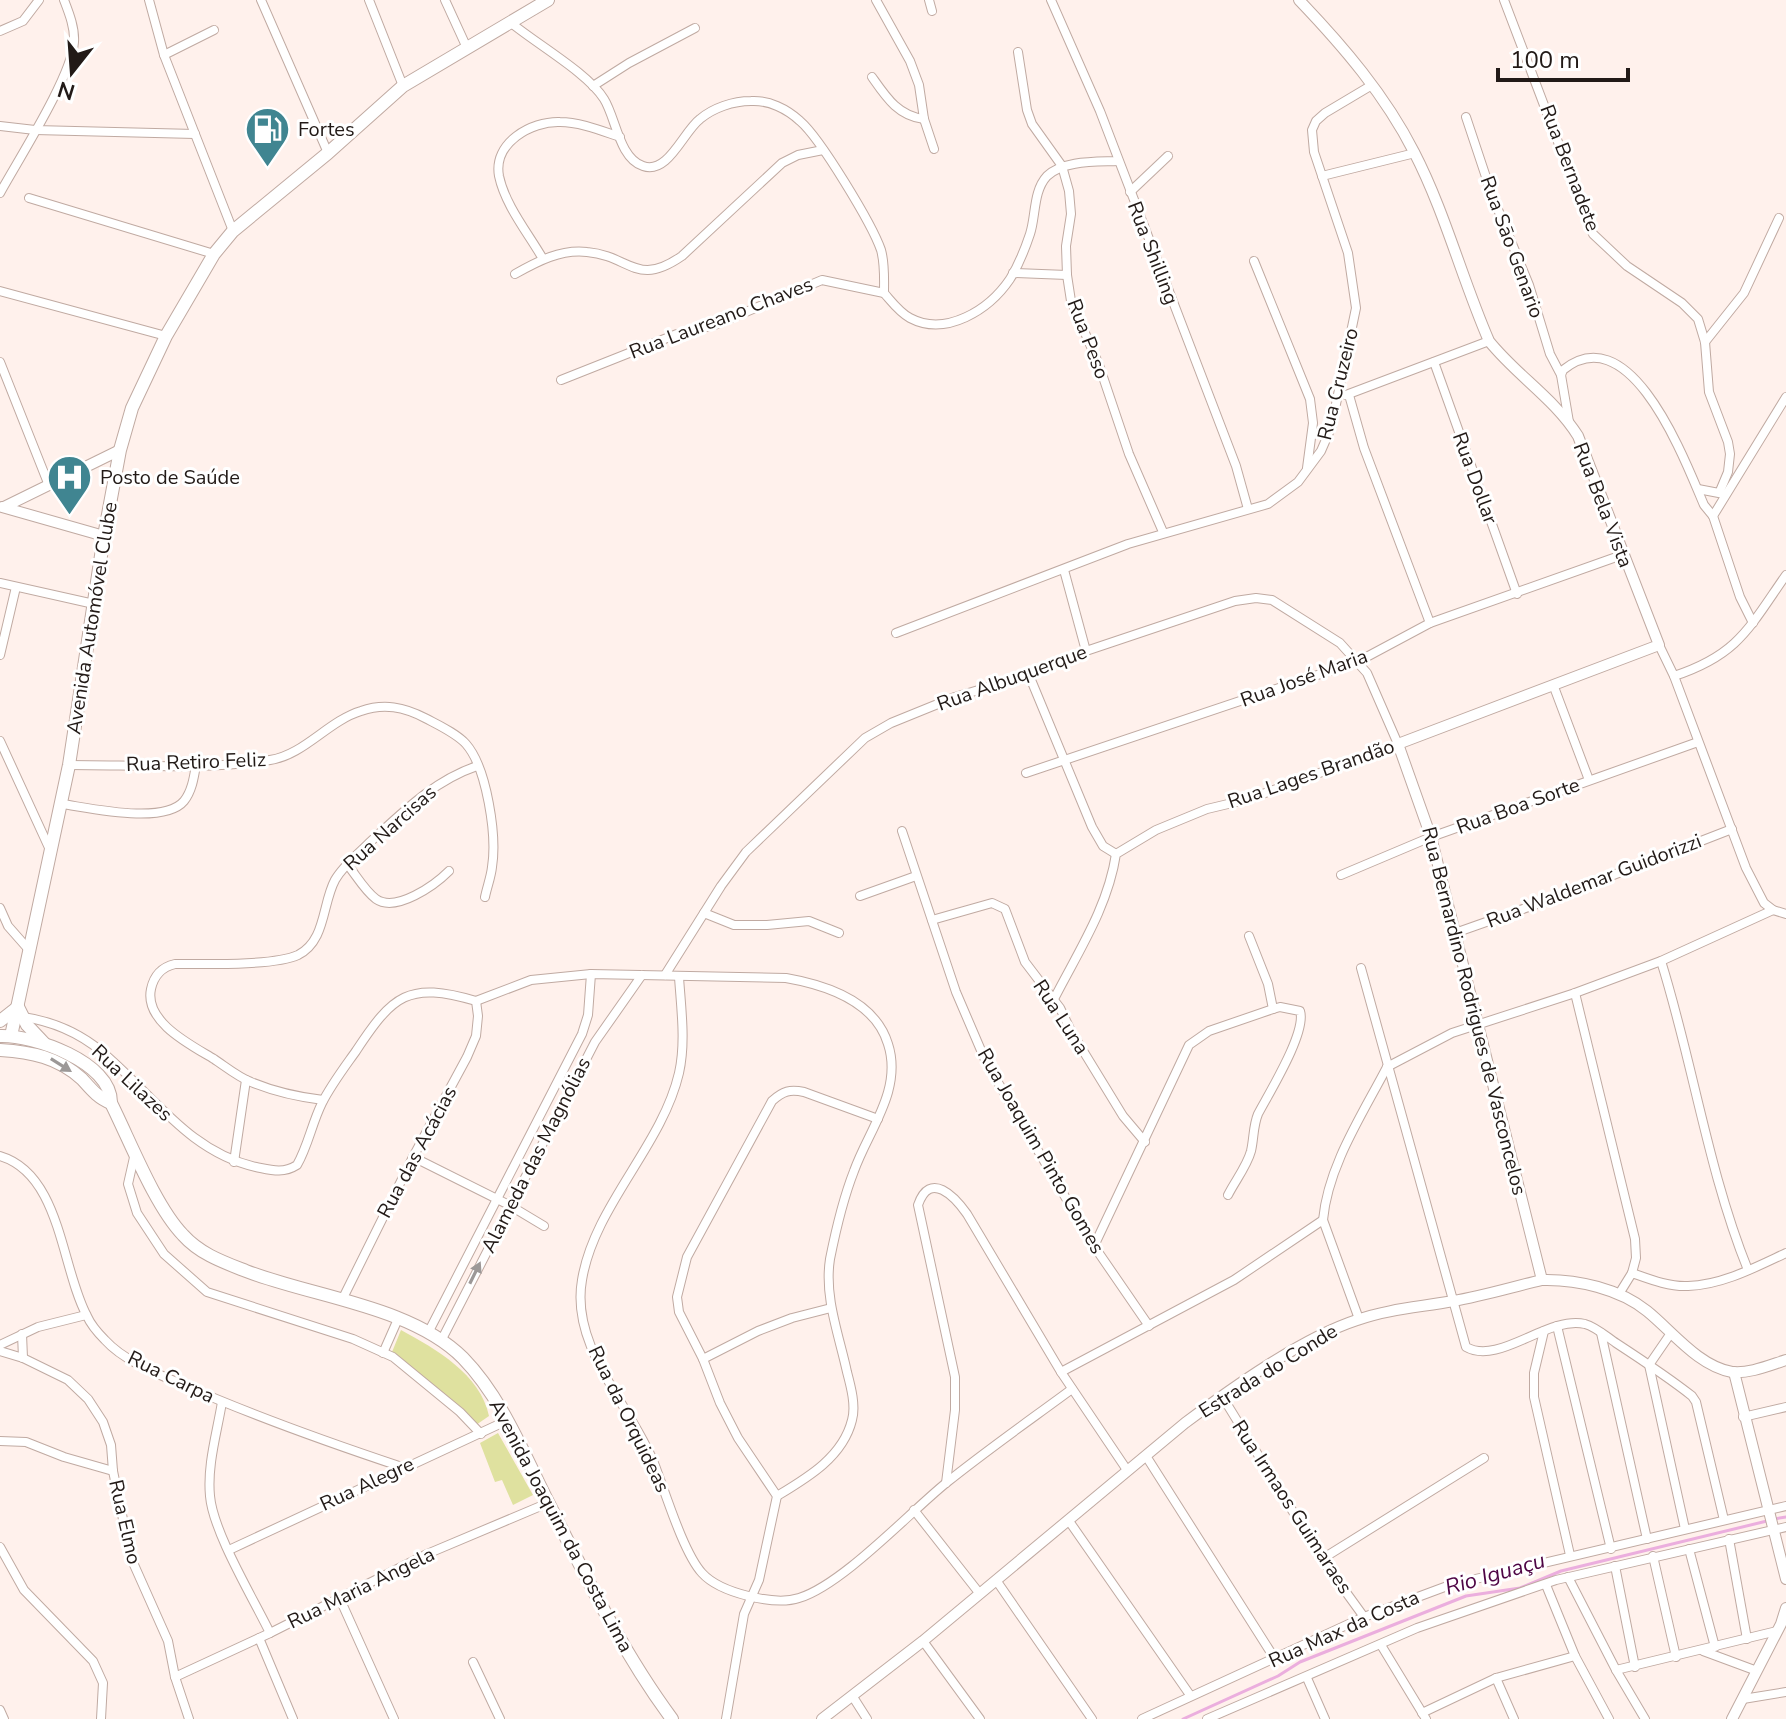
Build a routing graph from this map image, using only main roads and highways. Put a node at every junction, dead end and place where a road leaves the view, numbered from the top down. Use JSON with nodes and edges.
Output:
{"nodes":[{"id":1,"x":548,"y":0,"type":"edge"},
{"id":2,"x":21,"y":1012,"type":"junction"},
{"id":3,"x":0,"y":1021,"type":"edge"},
{"id":4,"x":4,"y":1038,"type":"edge"},
{"id":5,"x":45,"y":1043,"type":"junction"},
{"id":6,"x":0,"y":1050,"type":"edge"},
{"id":7,"x":32,"y":1052,"type":"junction"},
{"id":8,"x":111,"y":1103,"type":"junction"},
{"id":9,"x":672,"y":1719,"type":"edge"}],
"edges":[{"from":1,"to":2,"type":"main road","name":"Avenida Automóvel Clube"},
{"from":2,"to":3,"type":"main road"},
{"from":2,"to":4,"type":"main road","name":"Avenida Automóvel Clube"},
{"from":2,"to":5,"type":"main road"},
{"from":4,"to":5,"type":"main road","name":"Avenida Joaquim da Costa Lima"},
{"from":4,"to":7,"type":"main road"},
{"from":5,"to":8,"type":"main road","name":"Avenida Joaquim da Costa Lima"},
{"from":6,"to":7,"type":"main road","name":"Avenida Joaquim da Costa Lima"},
{"from":7,"to":8,"type":"main road","name":"Avenida Joaquim da Costa Lima","one_way":true},
{"from":8,"to":9,"type":"main road","name":"Avenida Joaquim da Costa Lima"}]}
